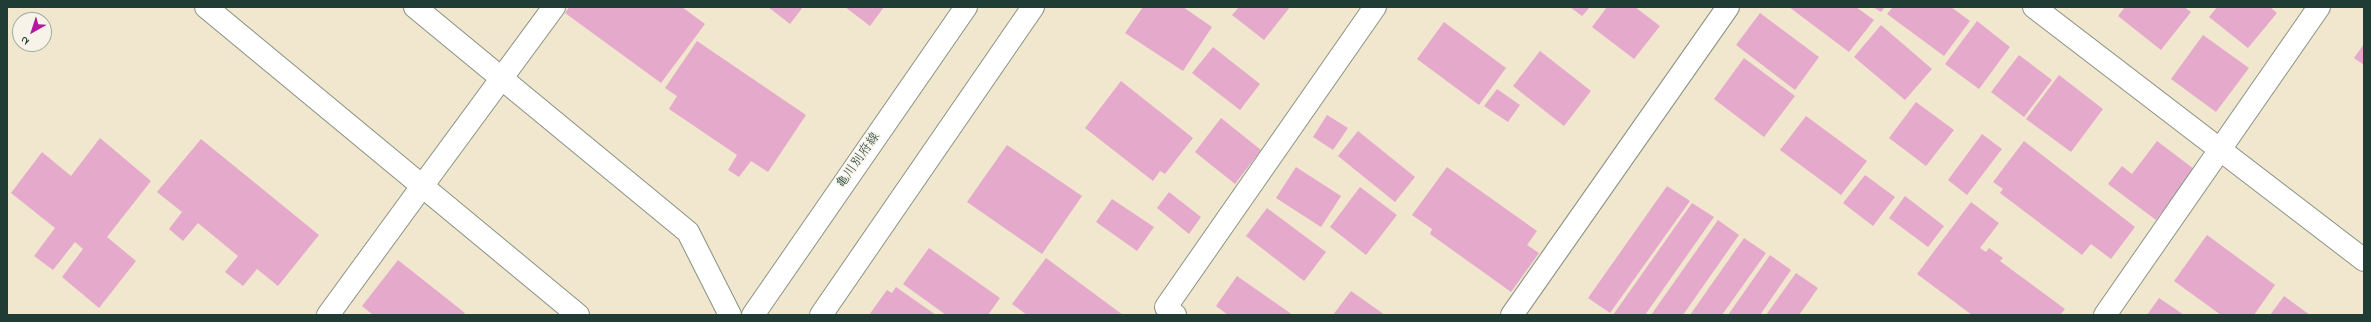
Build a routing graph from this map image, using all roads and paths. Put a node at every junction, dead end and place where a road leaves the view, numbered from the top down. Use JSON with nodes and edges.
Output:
{"nodes":[{"id":1,"x":206,"y":7,"type":"edge"},
{"id":2,"x":415,"y":7,"type":"edge"},
{"id":3,"x":554,"y":7,"type":"edge"},
{"id":4,"x":966,"y":7,"type":"edge"},
{"id":5,"x":1033,"y":7,"type":"edge"},
{"id":6,"x":1375,"y":7,"type":"edge"},
{"id":7,"x":1728,"y":7,"type":"edge"},
{"id":8,"x":2034,"y":7,"type":"edge"},
{"id":9,"x":2319,"y":7,"type":"edge"},
{"id":10,"x":501,"y":79,"type":"junction"},
{"id":11,"x":2220,"y":150,"type":"junction"},
{"id":12,"x":423,"y":185,"type":"junction"},
{"id":13,"x":2364,"y":260,"type":"edge"},
{"id":14,"x":328,"y":315,"type":"edge"},
{"id":15,"x":578,"y":315,"type":"edge"},
{"id":16,"x":730,"y":315,"type":"edge"},
{"id":17,"x":753,"y":315,"type":"edge"},
{"id":18,"x":821,"y":315,"type":"edge"},
{"id":19,"x":1175,"y":315,"type":"edge"},
{"id":20,"x":1512,"y":315,"type":"edge"},
{"id":21,"x":2105,"y":315,"type":"edge"}],
"edges":[{"from":1,"to":12,"type":"street"},
{"from":2,"to":10,"type":"street"},
{"from":3,"to":10,"type":"street"},
{"from":4,"to":17,"type":"street","name":"亀川別府線"},
{"from":5,"to":18,"type":"street"},
{"from":6,"to":19,"type":"street"},
{"from":7,"to":20,"type":"street"},
{"from":8,"to":11,"type":"street"},
{"from":9,"to":11,"type":"street"},
{"from":10,"to":12,"type":"street"},
{"from":10,"to":16,"type":"street"},
{"from":11,"to":13,"type":"street"},
{"from":11,"to":21,"type":"street"},
{"from":12,"to":14,"type":"street"},
{"from":12,"to":15,"type":"street"}]}
